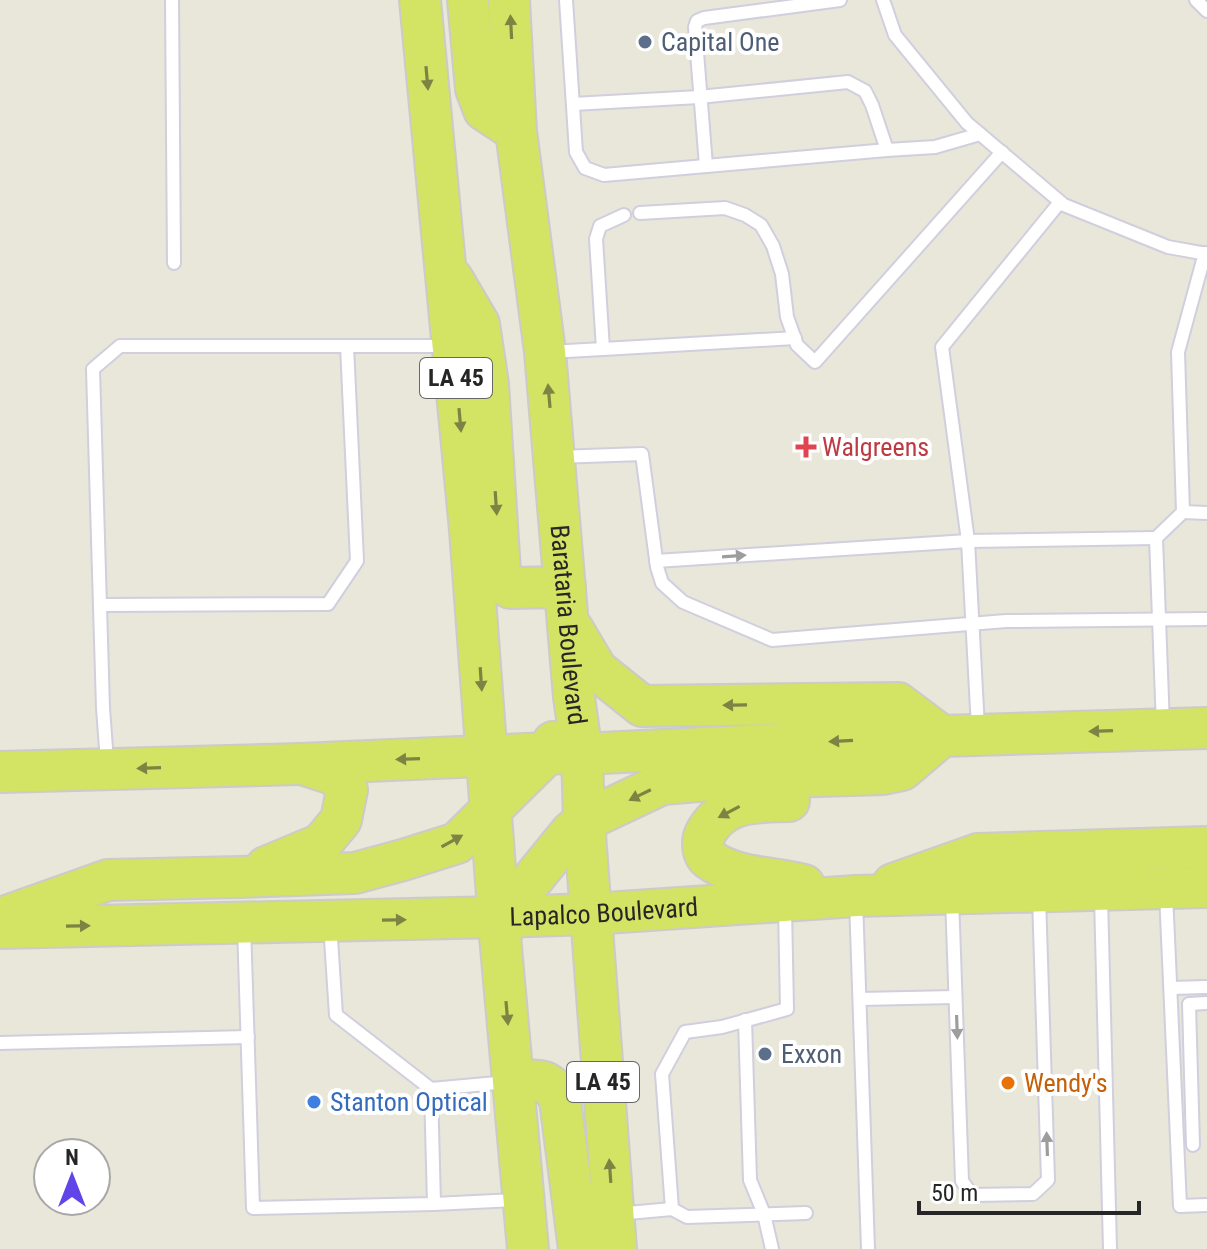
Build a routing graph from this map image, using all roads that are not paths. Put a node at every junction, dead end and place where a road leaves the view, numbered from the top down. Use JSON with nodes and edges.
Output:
{"nodes":[{"id":1,"x":172,"y":0,"type":"edge"},
{"id":2,"x":420,"y":0,"type":"edge"},
{"id":3,"x":468,"y":0,"type":"edge"},
{"id":4,"x":509,"y":0,"type":"edge"},
{"id":5,"x":566,"y":0,"type":"edge"},
{"id":6,"x":840,"y":0,"type":"edge"},
{"id":7,"x":883,"y":0,"type":"edge"},
{"id":8,"x":1196,"y":0,"type":"edge"},
{"id":9,"x":1207,"y":11,"type":"edge"},
{"id":10,"x":699,"y":97,"type":"junction"},
{"id":11,"x":573,"y":104,"type":"junction"},
{"id":12,"x":516,"y":131,"type":"junction"},
{"id":13,"x":980,"y":134,"type":"junction"},
{"id":14,"x":887,"y":150,"type":"junction"},
{"id":15,"x":1002,"y":152,"type":"junction"},
{"id":16,"x":706,"y":166,"type":"junction"},
{"id":17,"x":1060,"y":202,"type":"junction"},
{"id":18,"x":640,"y":213,"type":"dead end"},
{"id":19,"x":624,"y":215,"type":"dead end"},
{"id":20,"x":1206,"y":254,"type":"edge"},
{"id":21,"x":174,"y":263,"type":"dead end"},
{"id":22,"x":445,"y":268,"type":"junction"},
{"id":23,"x":795,"y":338,"type":"junction"},
{"id":24,"x":347,"y":346,"type":"junction"},
{"id":25,"x":453,"y":346,"type":"junction"},
{"id":26,"x":603,"y":349,"type":"junction"},
{"id":27,"x":545,"y":352,"type":"junction"},
{"id":28,"x":554,"y":457,"type":"junction"},
{"id":29,"x":1183,"y":512,"type":"junction"},
{"id":30,"x":1207,"y":513,"type":"edge"},
{"id":31,"x":1156,"y":538,"type":"junction"},
{"id":32,"x":968,"y":541,"type":"junction"},
{"id":33,"x":656,"y":561,"type":"junction"},
{"id":34,"x":566,"y":604,"type":"junction"},
{"id":35,"x":100,"y":605,"type":"junction"},
{"id":36,"x":1207,"y":619,"type":"edge"},
{"id":37,"x":1158,"y":620,"type":"junction"},
{"id":38,"x":973,"y":624,"type":"junction"},
{"id":39,"x":1207,"y":728,"type":"edge"},
{"id":40,"x":1163,"y":730,"type":"junction"},
{"id":41,"x":960,"y":736,"type":"junction"},
{"id":42,"x":565,"y":753,"type":"junction"},
{"id":43,"x":486,"y":756,"type":"junction"},
{"id":44,"x":300,"y":764,"type":"junction"},
{"id":45,"x":108,"y":769,"type":"junction"},
{"id":46,"x":0,"y":772,"type":"edge"},
{"id":47,"x":883,"y":774,"type":"junction"},
{"id":48,"x":0,"y":791,"type":"edge"},
{"id":49,"x":490,"y":809,"type":"junction"},
{"id":50,"x":584,"y":821,"type":"junction"},
{"id":51,"x":1207,"y":821,"type":"edge"},
{"id":52,"x":1207,"y":847,"type":"edge"},
{"id":53,"x":1095,"y":850,"type":"junction"},
{"id":54,"x":240,"y":877,"type":"junction"},
{"id":55,"x":1207,"y":887,"type":"edge"},
{"id":56,"x":1166,"y":889,"type":"junction"},
{"id":57,"x":1100,"y":890,"type":"junction"},
{"id":58,"x":1039,"y":891,"type":"junction"},
{"id":59,"x":952,"y":894,"type":"junction"},
{"id":60,"x":856,"y":896,"type":"junction"},
{"id":61,"x":784,"y":900,"type":"junction"},
{"id":62,"x":591,"y":914,"type":"junction"},
{"id":63,"x":0,"y":918,"type":"edge"},
{"id":64,"x":330,"y":921,"type":"junction"},
{"id":65,"x":244,"y":923,"type":"junction"},
{"id":66,"x":503,"y":923,"type":"junction"},
{"id":67,"x":0,"y":928,"type":"edge"},
{"id":68,"x":1207,"y":987,"type":"edge"},
{"id":69,"x":1171,"y":988,"type":"junction"},
{"id":70,"x":955,"y":997,"type":"junction"},
{"id":71,"x":860,"y":999,"type":"junction"},
{"id":72,"x":1207,"y":1003,"type":"edge"},
{"id":73,"x":745,"y":1020,"type":"junction"},
{"id":74,"x":248,"y":1037,"type":"junction"},
{"id":75,"x":0,"y":1043,"type":"edge"},
{"id":76,"x":514,"y":1082,"type":"junction"},
{"id":77,"x":431,"y":1089,"type":"junction"},
{"id":78,"x":1207,"y":1144,"type":"edge"},
{"id":79,"x":1177,"y":1145,"type":"junction"},
{"id":80,"x":1193,"y":1145,"type":"junction"},
{"id":81,"x":524,"y":1200,"type":"junction"},
{"id":82,"x":434,"y":1204,"type":"junction"},
{"id":83,"x":1207,"y":1205,"type":"edge"},
{"id":84,"x":672,"y":1209,"type":"junction"},
{"id":85,"x":806,"y":1213,"type":"dead end"},
{"id":86,"x":764,"y":1214,"type":"junction"},
{"id":87,"x":615,"y":1232,"type":"edge"},
{"id":88,"x":528,"y":1249,"type":"edge"},
{"id":89,"x":579,"y":1249,"type":"edge"},
{"id":90,"x":772,"y":1249,"type":"edge"},
{"id":91,"x":868,"y":1249,"type":"edge"},
{"id":92,"x":1110,"y":1249,"type":"edge"}],
"edges":[{"from":1,"to":21,"type":"lane"},
{"from":2,"to":22,"type":"main road","number":"LA 45","one_way":true},
{"from":3,"to":12,"type":"main road"},
{"from":12,"to":4,"type":"main road","name":"Barataria Boulevard","number":"LA 45","one_way":true},
{"from":5,"to":11,"type":"lane"},
{"from":6,"to":10,"type":"lane"},
{"from":7,"to":13,"type":"lane"},
{"from":8,"to":9,"type":"lane"},
{"from":10,"to":11,"type":"lane"},
{"from":10,"to":14,"type":"lane"},
{"from":10,"to":16,"type":"lane"},
{"from":11,"to":16,"type":"lane"},
{"from":12,"to":27,"type":"main road","name":"Barataria Boulevard","number":"LA 45"},
{"from":13,"to":14,"type":"lane"},
{"from":13,"to":15,"type":"lane"},
{"from":14,"to":16,"type":"lane"},
{"from":15,"to":17,"type":"lane"},
{"from":15,"to":23,"type":"lane"},
{"from":17,"to":20,"type":"lane"},
{"from":17,"to":32,"type":"lane"},
{"from":18,"to":23,"type":"lane"},
{"from":19,"to":26,"type":"lane"},
{"from":20,"to":29,"type":"lane"},
{"from":22,"to":25,"type":"main road","number":"LA 45"},
{"from":22,"to":34,"type":"main road","one_way":true},
{"from":23,"to":26,"type":"lane"},
{"from":24,"to":25,"type":"lane"},
{"from":24,"to":35,"type":"lane"},
{"from":24,"to":35,"type":"lane"},
{"from":25,"to":43,"type":"main road","number":"LA 45","one_way":true},
{"from":26,"to":27,"type":"lane"},
{"from":28,"to":27,"type":"main road","name":"Barataria Boulevard","number":"LA 45","one_way":true},
{"from":28,"to":33,"type":"lane"},
{"from":28,"to":34,"type":"main road","name":"Barataria Boulevard","number":"LA 45"},
{"from":29,"to":30,"type":"lane"},
{"from":29,"to":31,"type":"lane"},
{"from":31,"to":32,"type":"lane"},
{"from":31,"to":37,"type":"lane"},
{"from":33,"to":32,"type":"lane","one_way":true},
{"from":32,"to":38,"type":"lane"},
{"from":33,"to":38,"type":"lane"},
{"from":41,"to":34,"type":"main road","one_way":true},
{"from":34,"to":42,"type":"main road","name":"Barataria Boulevard","number":"LA 45"},
{"from":35,"to":45,"type":"lane"},
{"from":36,"to":37,"type":"lane"},
{"from":37,"to":38,"type":"lane"},
{"from":37,"to":40,"type":"lane"},
{"from":38,"to":41,"type":"lane"},
{"from":39,"to":40,"type":"main road"},
{"from":40,"to":41,"type":"main road","one_way":true},
{"from":41,"to":42,"type":"main road","one_way":true},
{"from":41,"to":47,"type":"main road"},
{"from":42,"to":43,"type":"main road"},
{"from":42,"to":49,"type":"main road"},
{"from":42,"to":50,"type":"main road","name":"Barataria Boulevard","number":"LA 45"},
{"from":43,"to":44,"type":"main road","one_way":true},
{"from":43,"to":49,"type":"main road","number":"LA 45"},
{"from":44,"to":45,"type":"main road","one_way":true},
{"from":44,"to":54,"type":"main road"},
{"from":45,"to":46,"type":"main road"},
{"from":45,"to":48,"type":"main road"},
{"from":47,"to":50,"type":"main road","one_way":true},
{"from":47,"to":60,"type":"main road","one_way":true},
{"from":54,"to":49,"type":"main road","one_way":true},
{"from":49,"to":66,"type":"main road","number":"LA 45"},
{"from":50,"to":62,"type":"main road","name":"Barataria Boulevard","number":"LA 45"},
{"from":50,"to":66,"type":"main road"},
{"from":51,"to":53,"type":"main road"},
{"from":52,"to":53,"type":"main road"},
{"from":53,"to":60,"type":"main road"},
{"from":54,"to":63,"type":"main road"},
{"from":55,"to":56,"type":"main road","name":"Lapalco Boulevard"},
{"from":56,"to":57,"type":"main road","name":"Lapalco Boulevard"},
{"from":56,"to":69,"type":"lane"},
{"from":57,"to":58,"type":"main road","name":"Lapalco Boulevard"},
{"from":57,"to":92,"type":"lane"},
{"from":58,"to":59,"type":"main road","name":"Lapalco Boulevard"},
{"from":70,"to":58,"type":"lane","one_way":true},
{"from":59,"to":60,"type":"main road","name":"Lapalco Boulevard"},
{"from":59,"to":70,"type":"lane"},
{"from":60,"to":61,"type":"main road","name":"Lapalco Boulevard"},
{"from":60,"to":71,"type":"lane"},
{"from":61,"to":62,"type":"main road","name":"Lapalco Boulevard"},
{"from":61,"to":73,"type":"lane"},
{"from":62,"to":66,"type":"main road","name":"Lapalco Boulevard"},
{"from":87,"to":62,"type":"main road","name":"Barataria Boulevard","number":"LA 45","one_way":true},
{"from":64,"to":65,"type":"main road","name":"Lapalco Boulevard"},
{"from":64,"to":66,"type":"main road","name":"Lapalco Boulevard","one_way":true},
{"from":64,"to":77,"type":"lane"},
{"from":67,"to":65,"type":"main road","name":"Lapalco Boulevard","one_way":true},
{"from":65,"to":74,"type":"lane"},
{"from":66,"to":76,"type":"main road","number":"LA 45","one_way":true},
{"from":68,"to":69,"type":"lane"},
{"from":69,"to":79,"type":"lane"},
{"from":70,"to":71,"type":"lane"},
{"from":71,"to":91,"type":"lane"},
{"from":72,"to":80,"type":"lane"},
{"from":73,"to":84,"type":"lane"},
{"from":73,"to":86,"type":"lane"},
{"from":74,"to":75,"type":"lane"},
{"from":74,"to":82,"type":"lane"},
{"from":76,"to":77,"type":"lane"},
{"from":76,"to":81,"type":"main road","number":"LA 45"},
{"from":76,"to":89,"type":"main road"},
{"from":77,"to":82,"type":"lane"},
{"from":78,"to":80,"type":"lane"},
{"from":79,"to":80,"type":"lane"},
{"from":79,"to":83,"type":"lane"},
{"from":81,"to":82,"type":"lane"},
{"from":81,"to":88,"type":"main road","number":"LA 45"},
{"from":84,"to":86,"type":"lane"},
{"from":84,"to":87,"type":"lane"},
{"from":85,"to":86,"type":"lane"},
{"from":86,"to":90,"type":"lane"}]}
